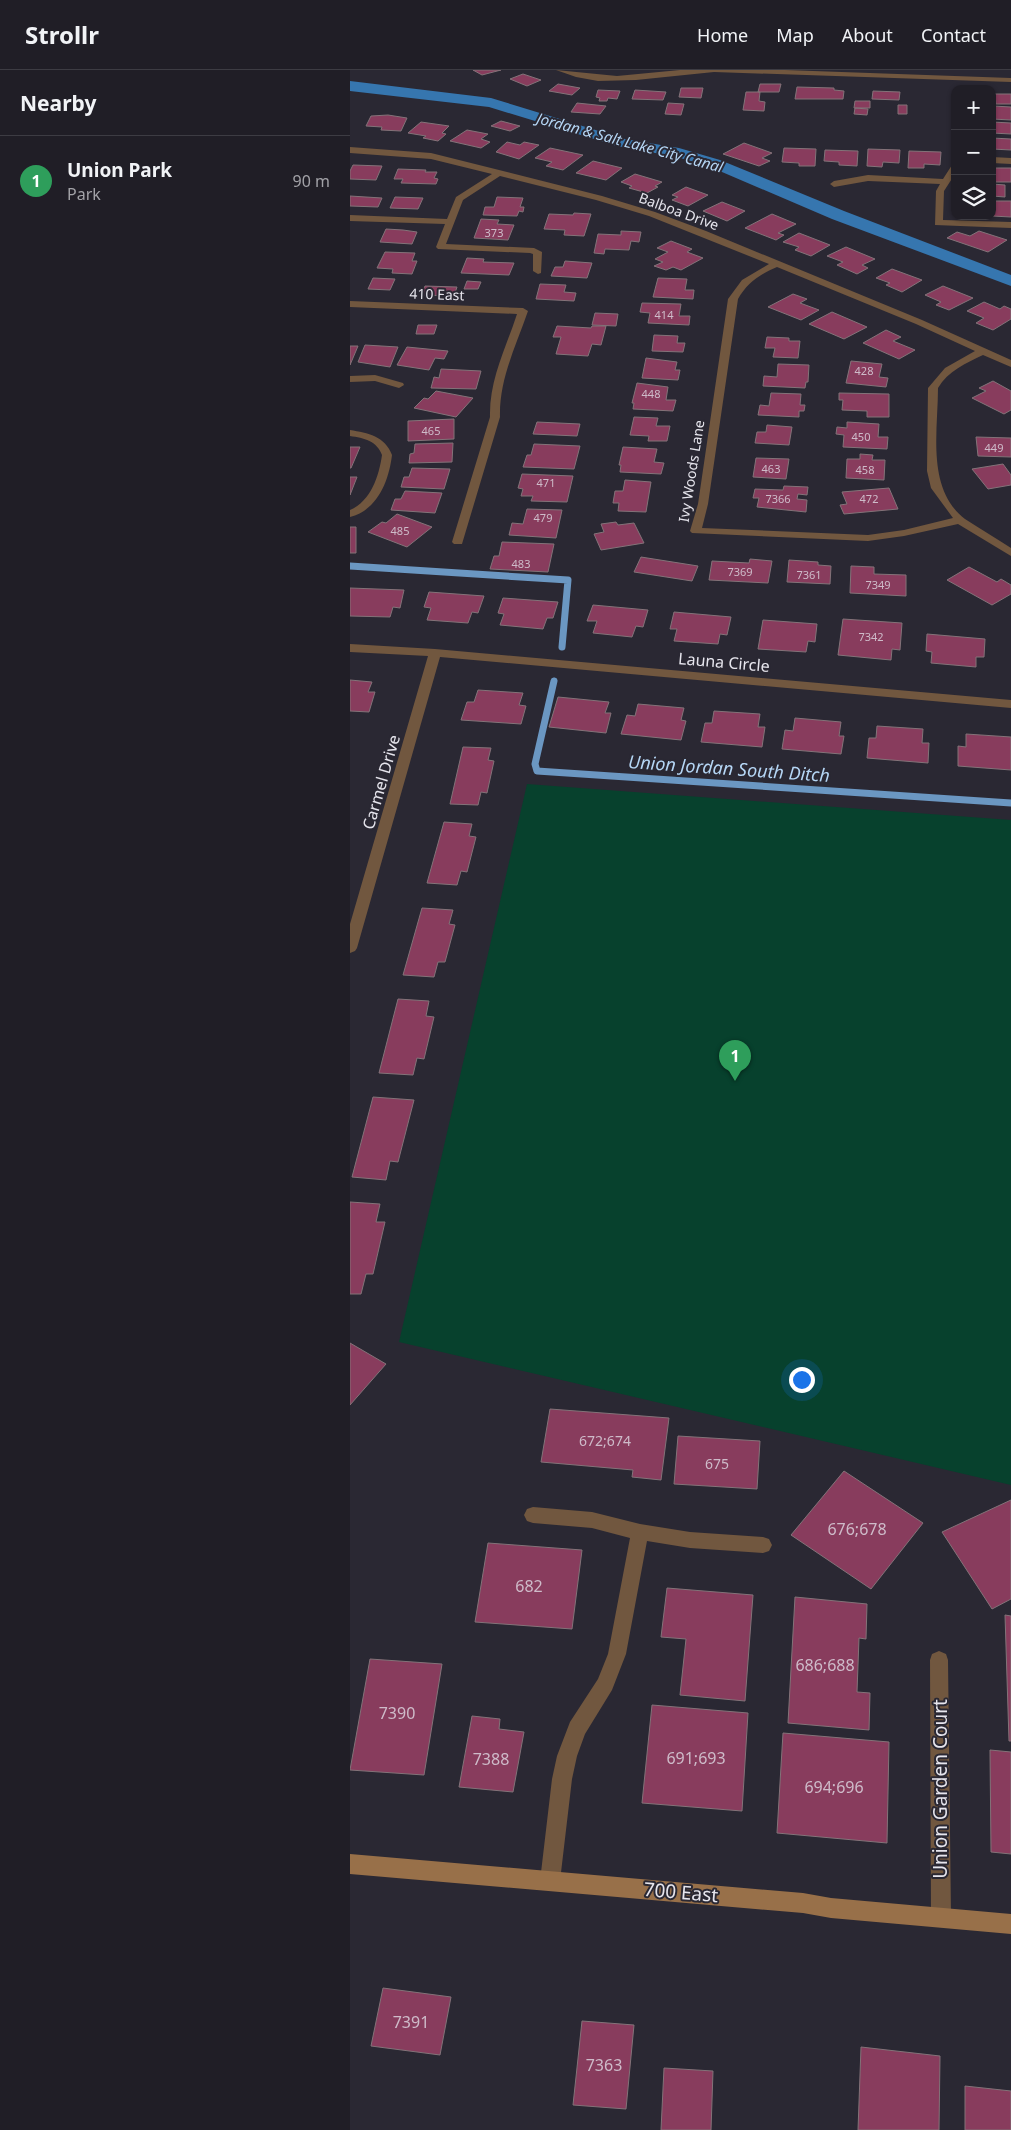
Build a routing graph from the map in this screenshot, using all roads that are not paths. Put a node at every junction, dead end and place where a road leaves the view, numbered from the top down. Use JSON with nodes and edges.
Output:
{"nodes":[{"id":1,"x":560,"y":70,"type":"edge"},
{"id":2,"x":711,"y":70,"type":"edge"},
{"id":3,"x":716,"y":70,"type":"edge"},
{"id":4,"x":734,"y":70,"type":"edge"},
{"id":5,"x":848,"y":72,"type":"edge"},
{"id":6,"x":966,"y":79,"type":"junction"},
{"id":7,"x":1011,"y":80,"type":"edge"},
{"id":8,"x":966,"y":85,"type":"edge"},
{"id":9,"x":350,"y":150,"type":"edge"},
{"id":10,"x":996,"y":160,"type":"edge"},
{"id":11,"x":1011,"y":161,"type":"edge"},
{"id":12,"x":499,"y":172,"type":"junction"},
{"id":13,"x":951,"y":172,"type":"edge"},
{"id":14,"x":944,"y":182,"type":"junction"},
{"id":15,"x":834,"y":184,"type":"dead end"},
{"id":16,"x":350,"y":218,"type":"edge"},
{"id":17,"x":450,"y":222,"type":"junction"},
{"id":18,"x":1011,"y":226,"type":"edge"},
{"id":19,"x":776,"y":264,"type":"junction"},
{"id":20,"x":538,"y":271,"type":"dead end"},
{"id":21,"x":350,"y":304,"type":"edge"},
{"id":22,"x":984,"y":351,"type":"junction"},
{"id":23,"x":1011,"y":364,"type":"edge"},
{"id":24,"x":350,"y":379,"type":"edge"},
{"id":25,"x":398,"y":384,"type":"dead end"},
{"id":26,"x":350,"y":433,"type":"edge"},
{"id":27,"x":352,"y":514,"type":"edge"},
{"id":28,"x":960,"y":520,"type":"junction"},
{"id":29,"x":458,"y":542,"type":"dead end"},
{"id":30,"x":1011,"y":553,"type":"edge"},
{"id":31,"x":350,"y":648,"type":"edge"},
{"id":32,"x":435,"y":653,"type":"junction"},
{"id":33,"x":1011,"y":704,"type":"edge"},
{"id":34,"x":350,"y":948,"type":"edge"},
{"id":35,"x":533,"y":1515,"type":"dead end"},
{"id":36,"x":640,"y":1532,"type":"junction"},
{"id":37,"x":763,"y":1545,"type":"dead end"},
{"id":38,"x":939,"y":1660,"type":"dead end"},
{"id":39,"x":350,"y":1864,"type":"edge"},
{"id":40,"x":550,"y":1881,"type":"junction"},
{"id":41,"x":941,"y":1917,"type":"junction"},
{"id":42,"x":1011,"y":1924,"type":"edge"}],
"edges":[{"from":1,"to":2,"type":"street"},
{"from":3,"to":4,"type":"street"},
{"from":4,"to":5,"type":"street"},
{"from":5,"to":6,"type":"street"},
{"from":6,"to":7,"type":"street"},
{"from":6,"to":8,"type":"street"},
{"from":9,"to":12,"type":"street","name":"Balboa Drive"},
{"from":10,"to":11,"type":"street"},
{"from":12,"to":17,"type":"street"},
{"from":12,"to":19,"type":"street","name":"Balboa Drive"},
{"from":13,"to":14,"type":"street"},
{"from":14,"to":15,"type":"street"},
{"from":14,"to":18,"type":"street"},
{"from":16,"to":17,"type":"street"},
{"from":17,"to":20,"type":"street"},
{"from":19,"to":22,"type":"street","name":"Balboa Drive"},
{"from":19,"to":28,"type":"street","name":"Ivy Woods Lane"},
{"from":21,"to":29,"type":"street","name":"410 East"},
{"from":22,"to":23,"type":"street","name":"Balboa Drive"},
{"from":22,"to":28,"type":"street"},
{"from":24,"to":25,"type":"street"},
{"from":26,"to":27,"type":"street"},
{"from":28,"to":30,"type":"street"},
{"from":31,"to":32,"type":"street","name":"Launa Circle"},
{"from":32,"to":33,"type":"street","name":"Launa Circle"},
{"from":32,"to":34,"type":"street","name":"Carmel Drive"},
{"from":35,"to":36,"type":"street"},
{"from":36,"to":37,"type":"street"},
{"from":36,"to":40,"type":"street"},
{"from":38,"to":41,"type":"street","name":"Union Garden Court"},
{"from":39,"to":40,"type":"street","name":"700 East"},
{"from":40,"to":41,"type":"street","name":"700 East"},
{"from":41,"to":42,"type":"street","name":"700 East"}]}
